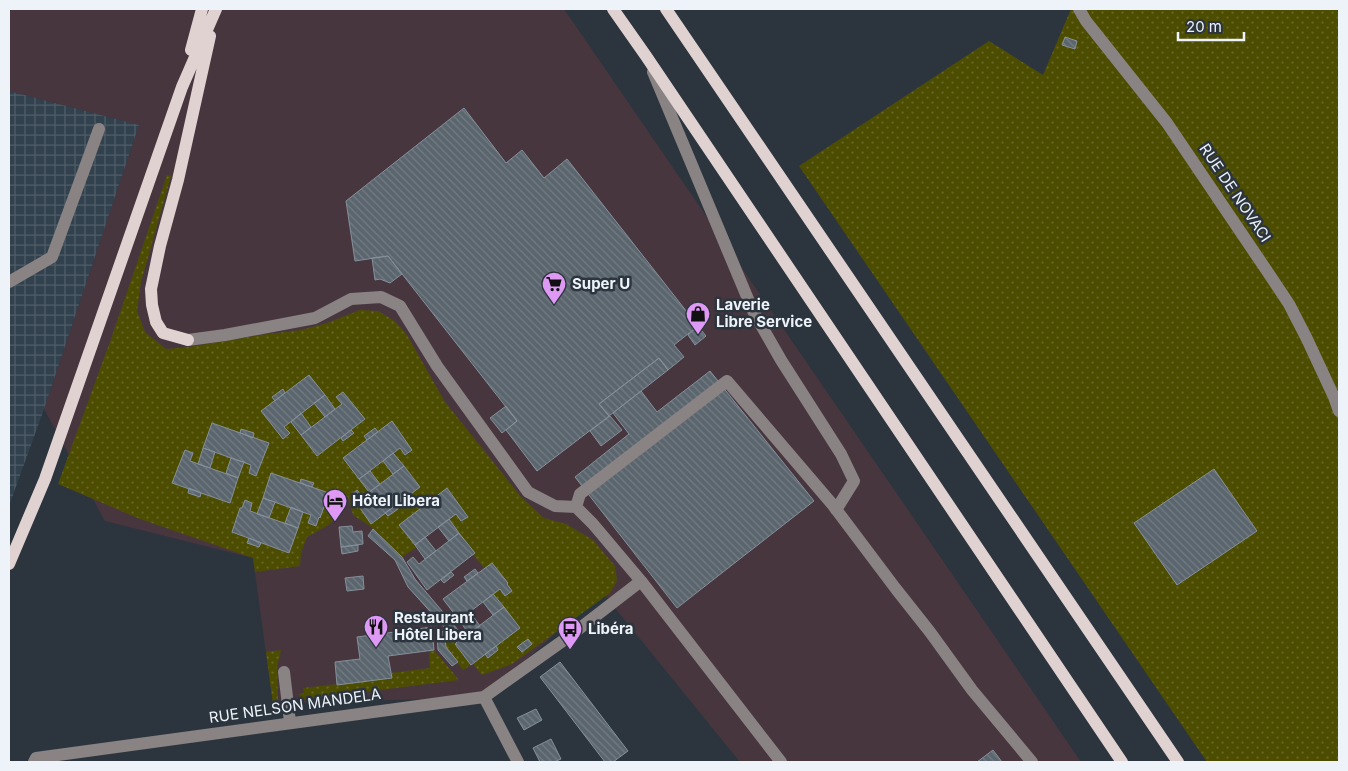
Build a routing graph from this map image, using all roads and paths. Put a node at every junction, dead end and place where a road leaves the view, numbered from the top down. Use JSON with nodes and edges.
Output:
{"nodes":[{"id":1,"x":202,"y":9,"type":"edge"},
{"id":2,"x":216,"y":9,"type":"edge"},
{"id":3,"x":612,"y":9,"type":"edge"},
{"id":4,"x":666,"y":9,"type":"edge"},
{"id":5,"x":1079,"y":9,"type":"edge"},
{"id":6,"x":646,"y":56,"type":"junction"},
{"id":7,"x":182,"y":87,"type":"junction"},
{"id":8,"x":99,"y":129,"type":"dead end"},
{"id":9,"x":9,"y":282,"type":"edge"},
{"id":10,"x":188,"y":340,"type":"joint"},
{"id":11,"x":1339,"y":412,"type":"edge"},
{"id":12,"x":576,"y":507,"type":"junction"},
{"id":13,"x":836,"y":510,"type":"junction"},
{"id":14,"x":9,"y":564,"type":"edge"},
{"id":15,"x":641,"y":581,"type":"junction"},
{"id":16,"x":284,"y":672,"type":"dead end"},
{"id":17,"x":484,"y":697,"type":"junction"},
{"id":18,"x":290,"y":722,"type":"junction"},
{"id":19,"x":35,"y":760,"type":"edge"},
{"id":20,"x":518,"y":762,"type":"edge"},
{"id":21,"x":781,"y":762,"type":"edge"},
{"id":22,"x":1032,"y":762,"type":"edge"},
{"id":23,"x":1122,"y":762,"type":"edge"},
{"id":24,"x":1178,"y":762,"type":"edge"}],
"edges":[{"from":1,"to":7,"type":"main road"},
{"from":2,"to":7,"type":"main road"},
{"from":2,"to":10,"type":"main road"},
{"from":3,"to":6,"type":"main road"},
{"from":4,"to":24,"type":"main road"},
{"from":5,"to":11,"type":"street","name":"RUE DE NOVACI"},
{"from":6,"to":13,"type":"street"},
{"from":6,"to":23,"type":"main road"},
{"from":7,"to":14,"type":"main road"},
{"from":8,"to":9,"type":"street"},
{"from":10,"to":12,"type":"street"},
{"from":12,"to":13,"type":"street"},
{"from":12,"to":15,"type":"street"},
{"from":13,"to":22,"type":"street"},
{"from":15,"to":17,"type":"street"},
{"from":15,"to":21,"type":"street"},
{"from":16,"to":18,"type":"street"},
{"from":17,"to":18,"type":"street","name":"RUE NELSON MANDELA"},
{"from":17,"to":20,"type":"street"},
{"from":18,"to":19,"type":"street","name":"RUE NELSON MANDELA"}]}
